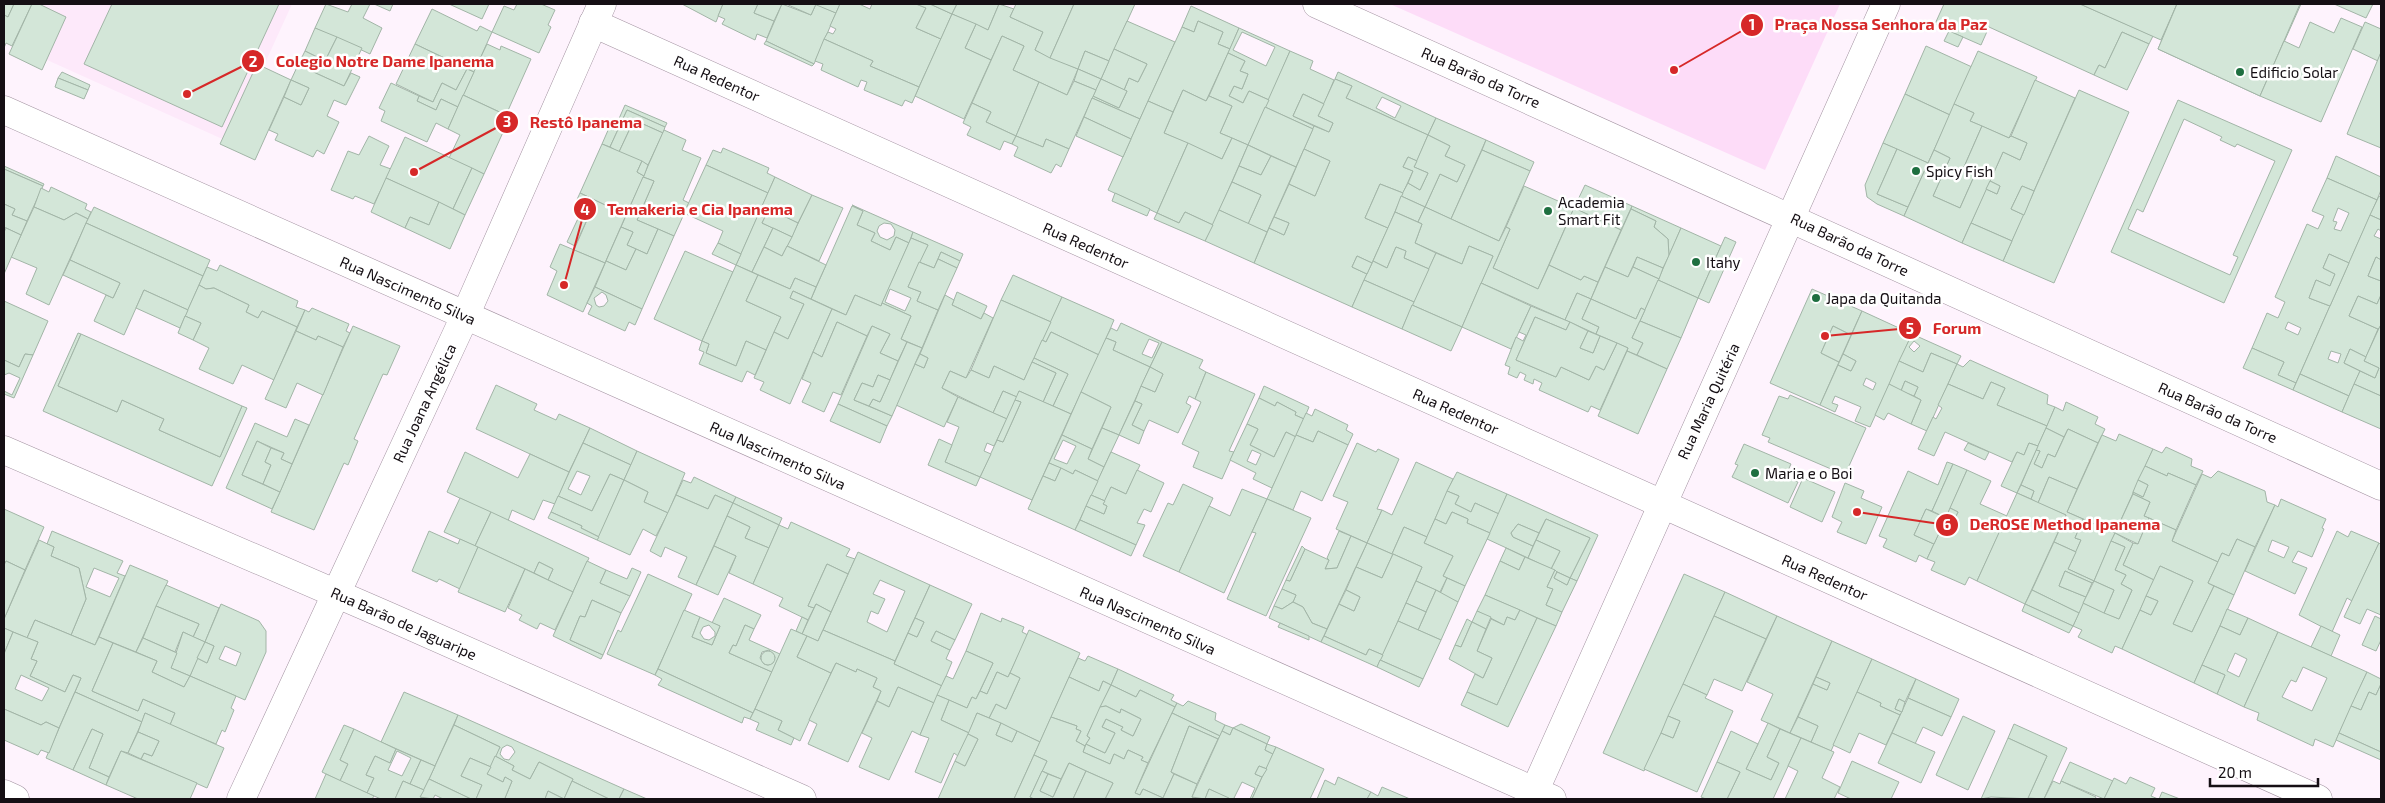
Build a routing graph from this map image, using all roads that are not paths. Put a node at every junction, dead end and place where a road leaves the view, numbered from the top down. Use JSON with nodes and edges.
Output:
{"nodes":[{"id":1,"x":1317,"y":4,"type":"edge"},
{"id":2,"x":1886,"y":4,"type":"edge"},
{"id":3,"x":597,"y":13,"type":"edge"},
{"id":4,"x":4,"y":110,"type":"edge"},
{"id":5,"x":1792,"y":218,"type":"junction"},
{"id":6,"x":465,"y":316,"type":"junction"},
{"id":7,"x":4,"y":450,"type":"edge"},
{"id":8,"x":2381,"y":486,"type":"edge"},
{"id":9,"x":1661,"y":504,"type":"junction"},
{"id":10,"x":335,"y":593,"type":"junction"},
{"id":11,"x":4,"y":794,"type":"edge"},
{"id":12,"x":1539,"y":797,"type":"edge"},
{"id":13,"x":16,"y":799,"type":"edge"},
{"id":14,"x":240,"y":799,"type":"edge"},
{"id":15,"x":802,"y":799,"type":"edge"},
{"id":16,"x":2318,"y":799,"type":"edge"}],
"edges":[{"from":1,"to":5,"type":"street","name":"Rua Barão da Torre"},
{"from":2,"to":5,"type":"street","name":"Rua Maria Quitéria"},
{"from":3,"to":6,"type":"street","name":"Rua Joana Angélica"},
{"from":3,"to":9,"type":"street","name":"Rua Redentor"},
{"from":4,"to":6,"type":"street","name":"Rua Nascimento Silva"},
{"from":5,"to":8,"type":"street","name":"Rua Barão da Torre"},
{"from":5,"to":9,"type":"street","name":"Rua Maria Quitéria"},
{"from":6,"to":10,"type":"street","name":"Rua Joana Angélica"},
{"from":6,"to":12,"type":"street","name":"Rua Nascimento Silva"},
{"from":7,"to":10,"type":"street","name":"Rua Barão de Jaguaripe"},
{"from":9,"to":12,"type":"street","name":"Rua Maria Quitéria"},
{"from":9,"to":16,"type":"street","name":"Rua Redentor"},
{"from":10,"to":14,"type":"street","name":"Rua Joana Angélica"},
{"from":10,"to":15,"type":"street","name":"Rua Barão de Jaguaripe"},
{"from":11,"to":13,"type":"street"}]}
